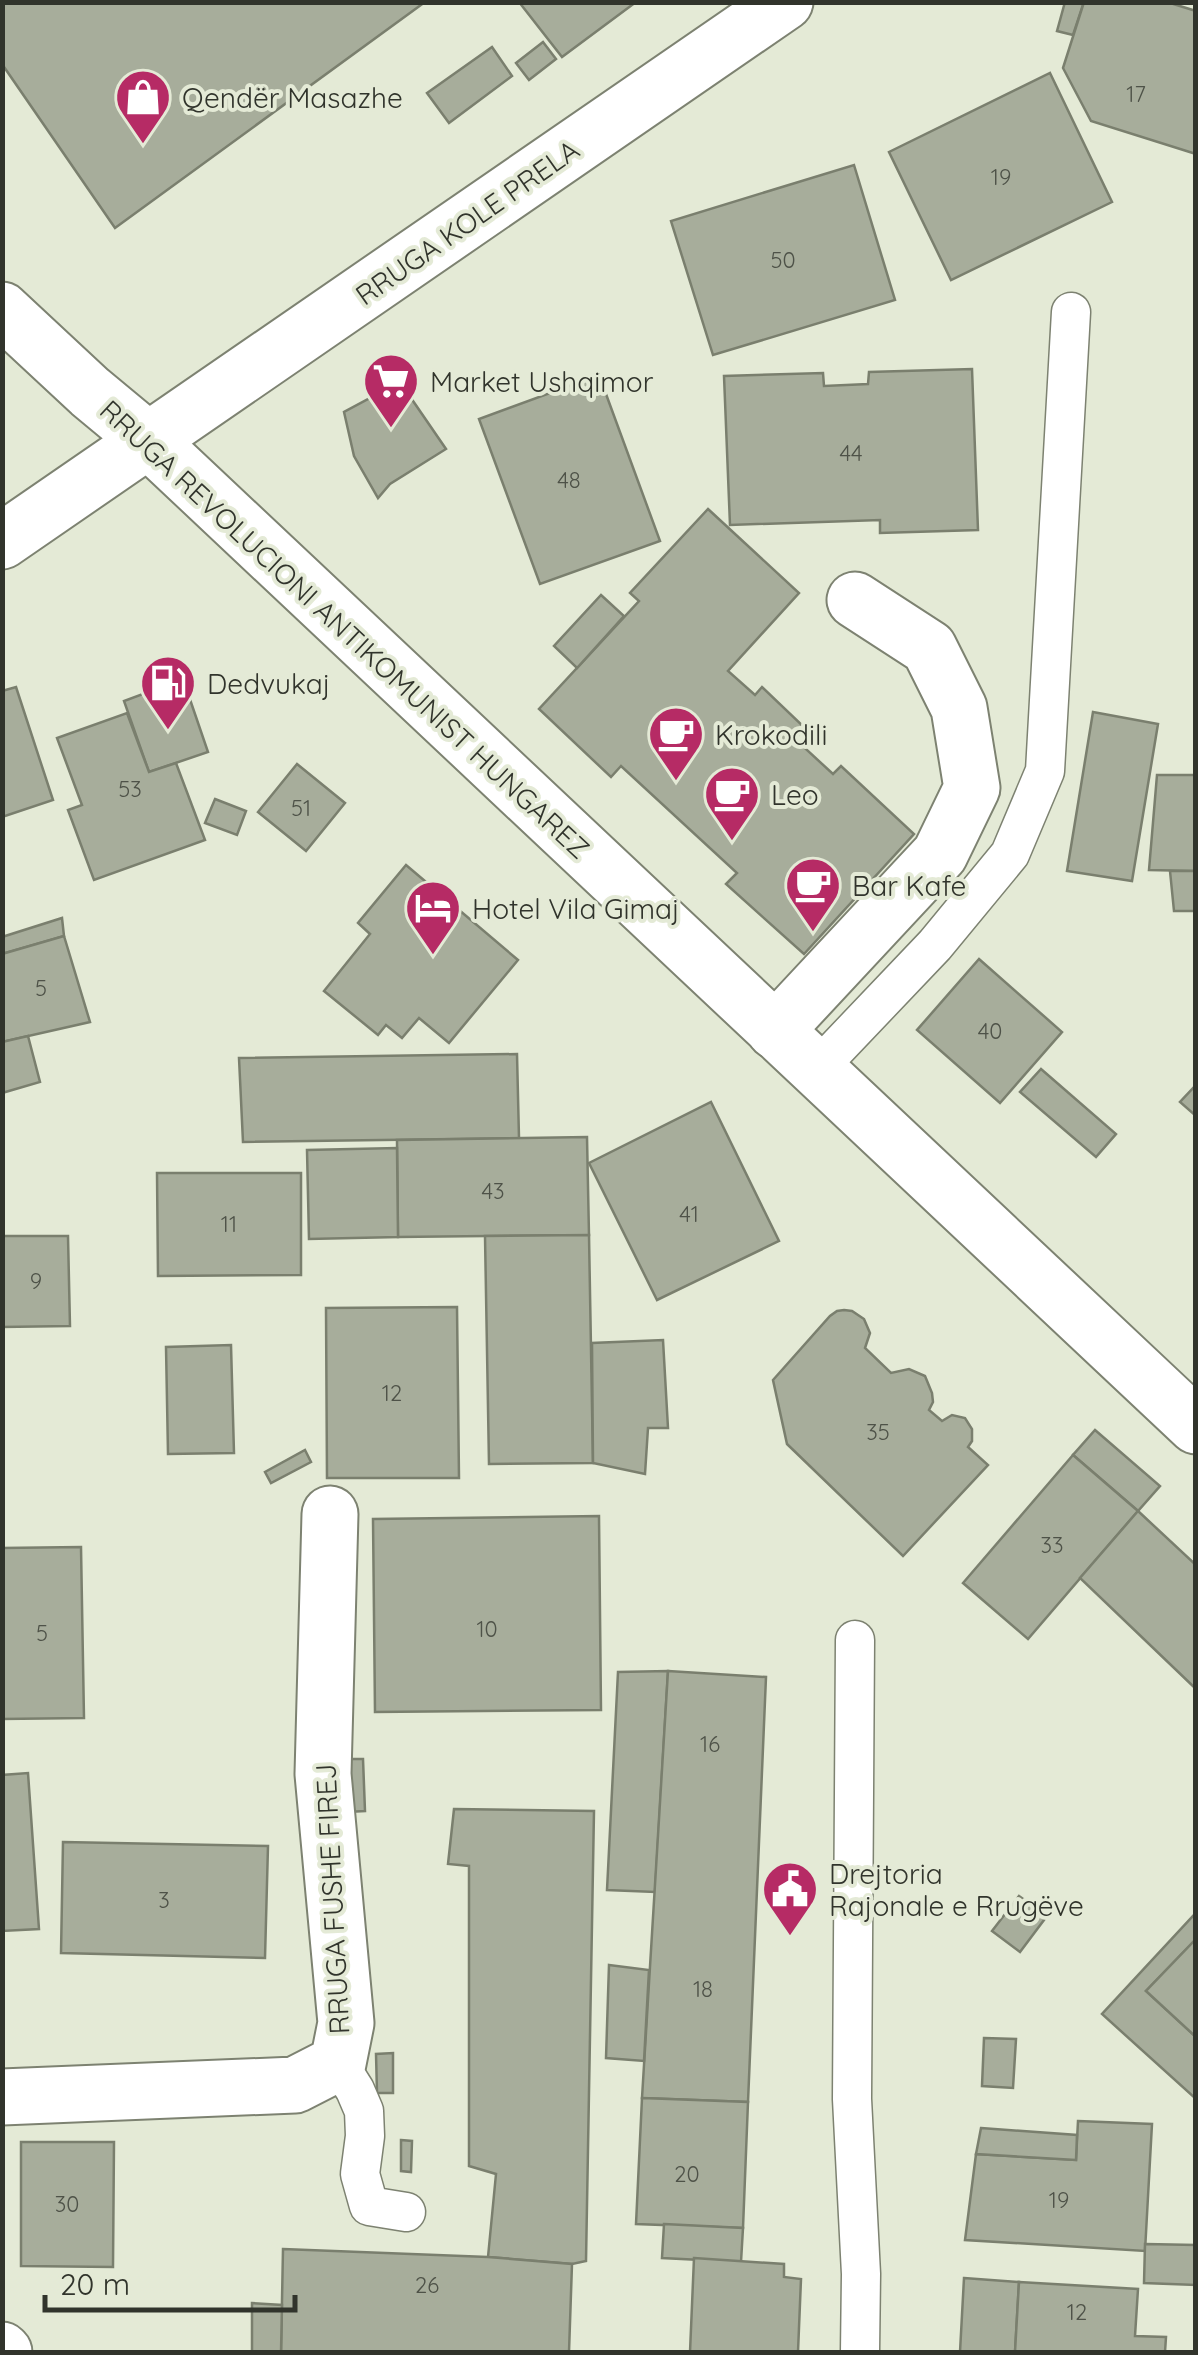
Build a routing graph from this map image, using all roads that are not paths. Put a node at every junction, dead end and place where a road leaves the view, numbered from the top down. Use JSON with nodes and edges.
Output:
{"nodes":[{"id":1,"x":785,"y":2,"type":"edge"},
{"id":2,"x":2,"y":310,"type":"edge"},
{"id":3,"x":1071,"y":312,"type":"dead end"},
{"id":4,"x":148,"y":441,"type":"junction"},
{"id":5,"x":2,"y":541,"type":"edge"},
{"id":6,"x":855,"y":600,"type":"dead end"},
{"id":7,"x":775,"y":1031,"type":"junction"},
{"id":8,"x":816,"y":1070,"type":"junction"},
{"id":9,"x":1196,"y":1426,"type":"edge"},
{"id":10,"x":330,"y":1514,"type":"dead end"},
{"id":11,"x":856,"y":1640,"type":"dead end"},
{"id":12,"x":338,"y":2062,"type":"junction"},
{"id":13,"x":2,"y":2096,"type":"edge"},
{"id":14,"x":406,"y":2212,"type":"dead end"},
{"id":15,"x":860,"y":2352,"type":"edge"}],
"edges":[{"from":1,"to":4,"type":"street","name":"RRUGA KOLE PRELA"},
{"from":2,"to":4,"type":"street","name":"RRUGA REVOLUCIONI ANTIKOMUNIST HUNGAREZ"},
{"from":3,"to":8,"type":"lane"},
{"from":4,"to":5,"type":"street","name":"RRUGA KOLE PRELA"},
{"from":4,"to":7,"type":"street","name":"RRUGA REVOLUCIONI ANTIKOMUNIST HUNGAREZ"},
{"from":6,"to":7,"type":"street"},
{"from":7,"to":8,"type":"street","name":"RRUGA REVOLUCIONI ANTIKOMUNIST HUNGAREZ"},
{"from":8,"to":9,"type":"street","name":"RRUGA REVOLUCIONI ANTIKOMUNIST HUNGAREZ"},
{"from":10,"to":12,"type":"street","name":"RRUGA FUSHE FIREJ"},
{"from":11,"to":15,"type":"lane"},
{"from":12,"to":13,"type":"street","name":"RRUGA FUSHE FIREJ"},
{"from":12,"to":14,"type":"lane"}]}
